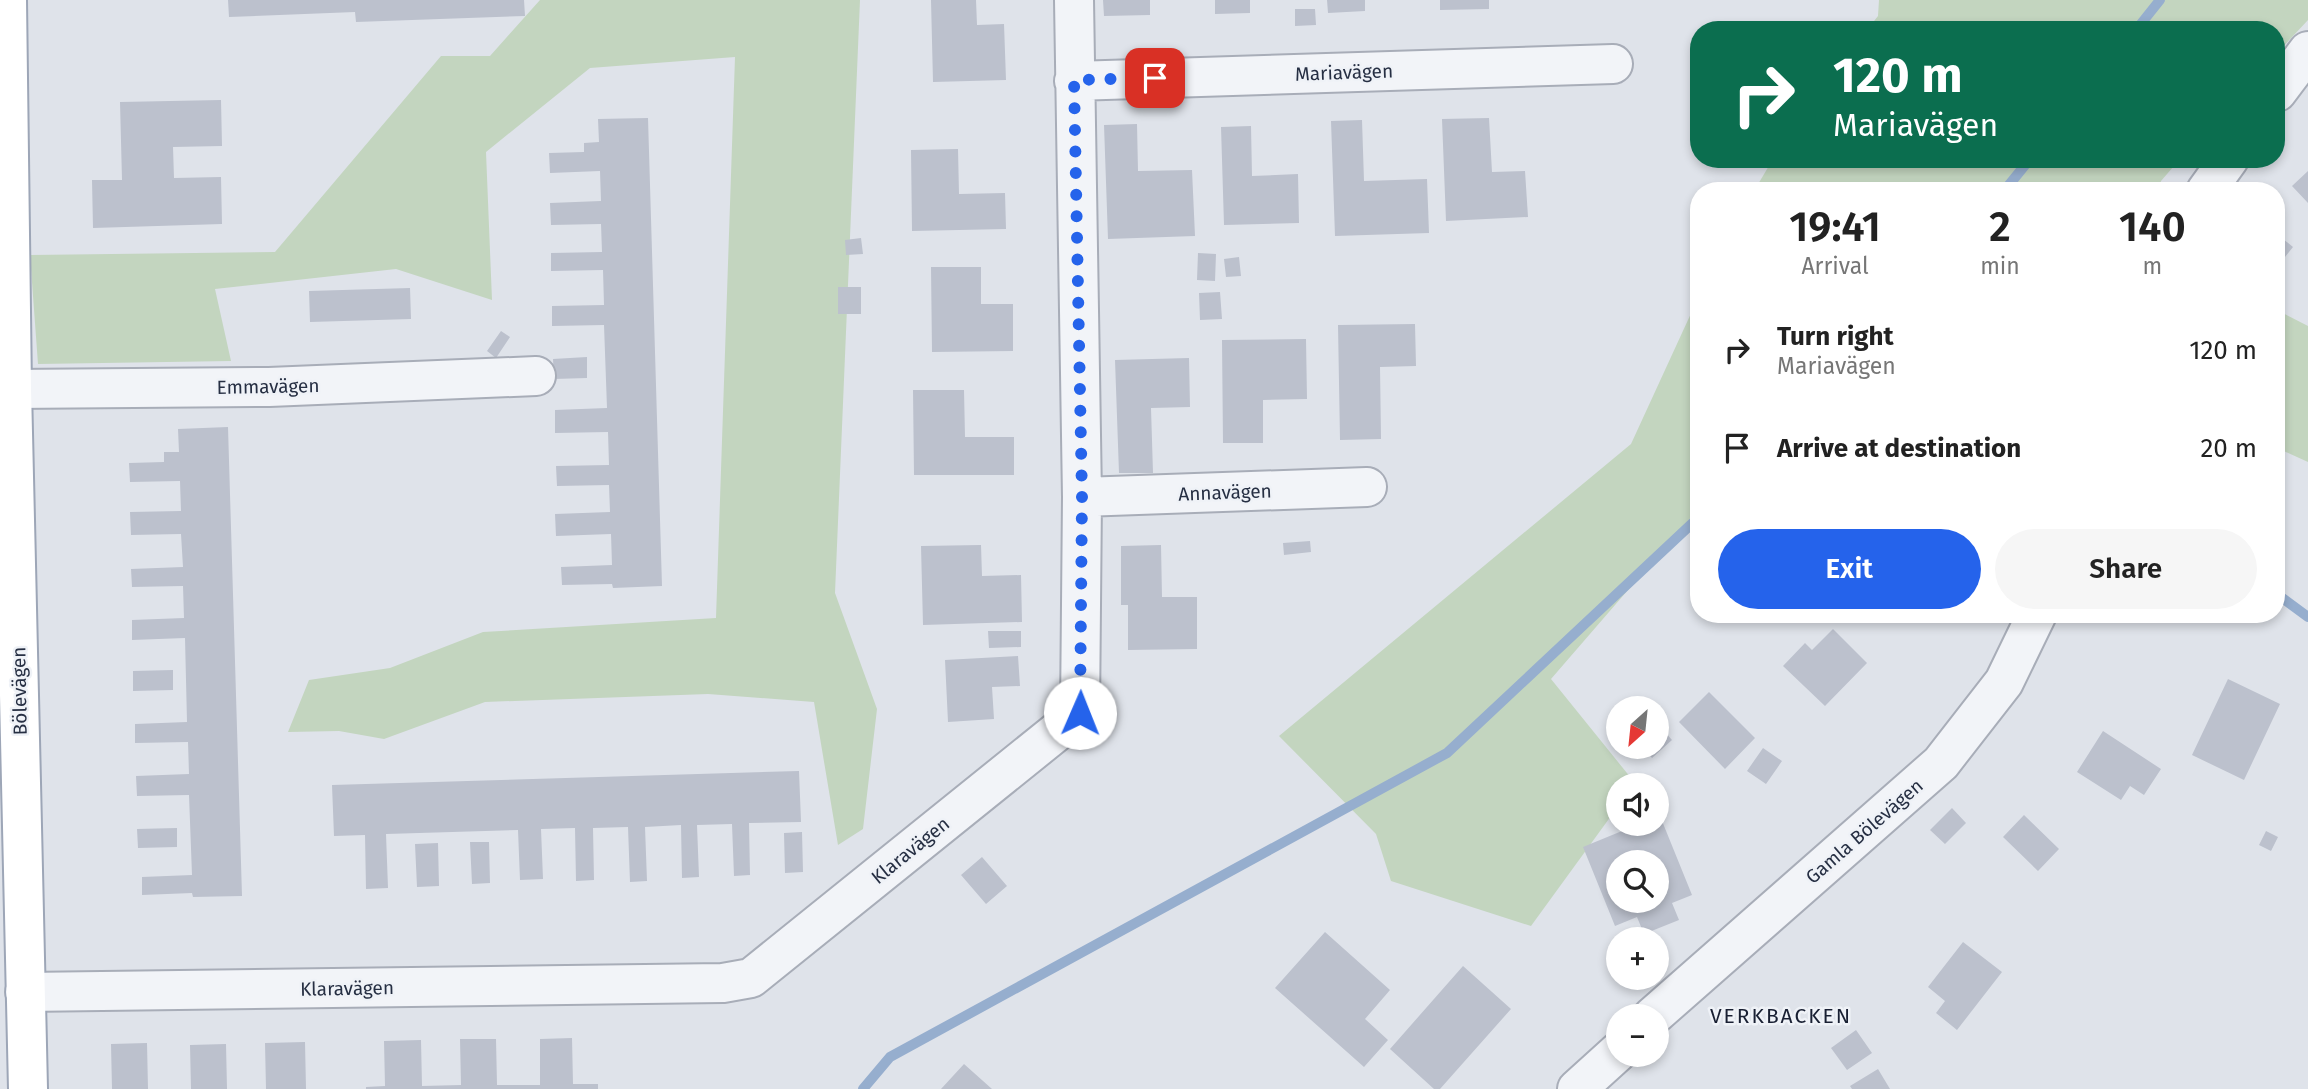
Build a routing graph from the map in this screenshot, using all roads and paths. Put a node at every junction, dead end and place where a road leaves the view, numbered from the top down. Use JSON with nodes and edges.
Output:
{"nodes":[{"id":1,"x":7,"y":0,"type":"edge"},
{"id":2,"x":1074,"y":0,"type":"edge"},
{"id":3,"x":2308,"y":51,"type":"edge"},
{"id":4,"x":1613,"y":64,"type":"dead end"},
{"id":5,"x":1074,"y":80,"type":"junction"},
{"id":6,"x":2285,"y":81,"type":"edge"},
{"id":7,"x":536,"y":376,"type":"dead end"},
{"id":8,"x":6,"y":390,"type":"edge"},
{"id":9,"x":1367,"y":487,"type":"dead end"},
{"id":10,"x":1082,"y":497,"type":"junction"},
{"id":11,"x":2033,"y":623,"type":"edge"},
{"id":12,"x":26,"y":992,"type":"junction"},
{"id":13,"x":1667,"y":1004,"type":"edge"},
{"id":14,"x":1606,"y":1063,"type":"edge"},
{"id":15,"x":28,"y":1089,"type":"edge"},
{"id":16,"x":1577,"y":1089,"type":"edge"}],
"edges":[{"from":1,"to":8,"type":"main road","name":"Bölevägen"},
{"from":2,"to":5,"type":"street","name":"Klaravägen"},
{"from":3,"to":6,"type":"street"},
{"from":4,"to":5,"type":"street","name":"Mariavägen"},
{"from":5,"to":10,"type":"street","name":"Klaravägen"},
{"from":7,"to":8,"type":"street","name":"Emmavägen"},
{"from":8,"to":12,"type":"main road","name":"Bölevägen"},
{"from":9,"to":10,"type":"street","name":"Annavägen"},
{"from":10,"to":12,"type":"street","name":"Klaravägen"},
{"from":11,"to":13,"type":"street","name":"Gamla Bölevägen"},
{"from":12,"to":15,"type":"main road","name":"Bölevägen"},
{"from":14,"to":16,"type":"street"}]}
